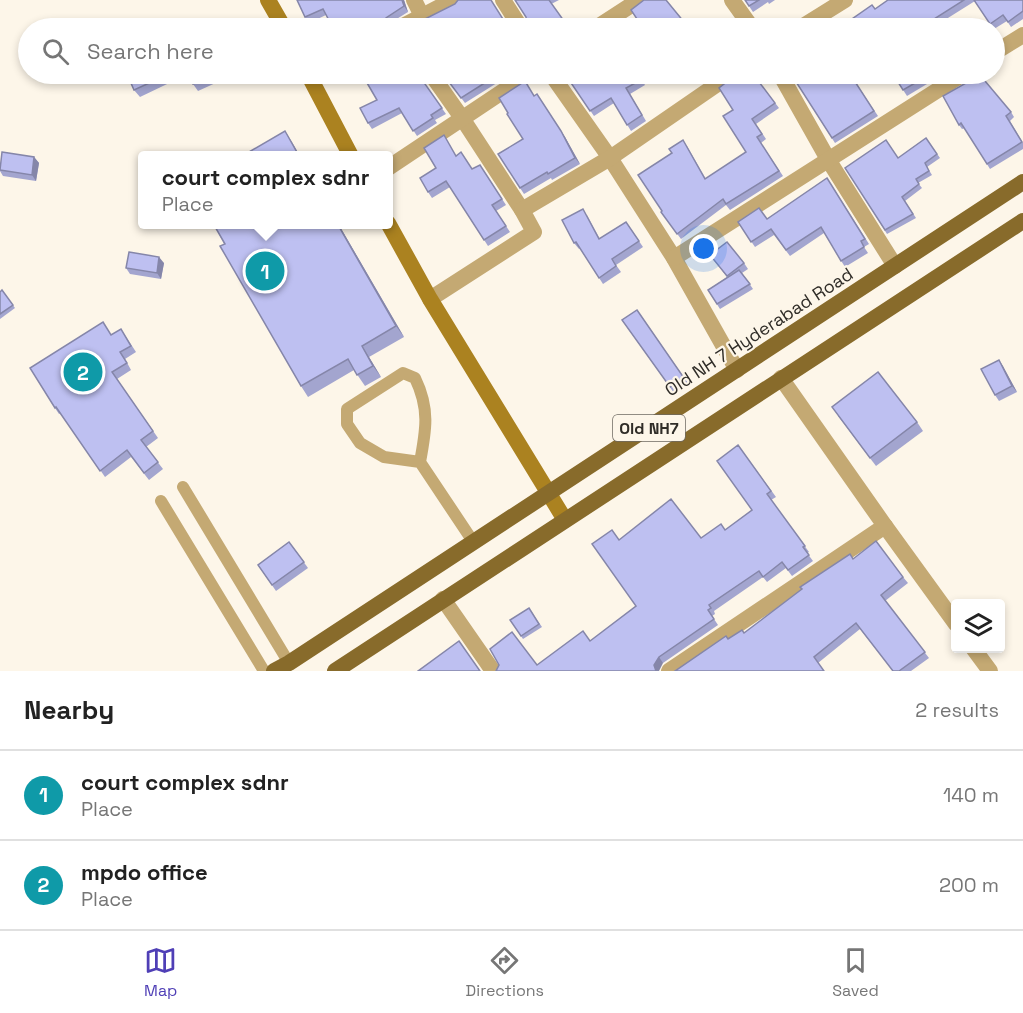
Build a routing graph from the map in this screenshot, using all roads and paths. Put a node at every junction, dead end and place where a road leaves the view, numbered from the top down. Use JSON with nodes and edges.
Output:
{"nodes":[{"id":1,"x":414,"y":0,"type":"edge"},
{"id":2,"x":453,"y":0,"type":"edge"},
{"id":3,"x":503,"y":0,"type":"edge"},
{"id":4,"x":639,"y":0,"type":"edge"},
{"id":5,"x":732,"y":0,"type":"edge"},
{"id":6,"x":845,"y":0,"type":"edge"},
{"id":7,"x":273,"y":2,"type":"edge"},
{"id":8,"x":422,"y":16,"type":"junction"},
{"id":9,"x":280,"y":18,"type":"edge"},
{"id":10,"x":418,"y":18,"type":"edge"},
{"id":11,"x":515,"y":18,"type":"edge"},
{"id":12,"x":611,"y":18,"type":"edge"},
{"id":13,"x":745,"y":18,"type":"edge"},
{"id":14,"x":816,"y":18,"type":"edge"},
{"id":15,"x":1023,"y":34,"type":"edge"},
{"id":16,"x":1005,"y":46,"type":"edge"},
{"id":17,"x":315,"y":84,"type":"edge"},
{"id":18,"x":438,"y":84,"type":"edge"},
{"id":19,"x":514,"y":84,"type":"edge"},
{"id":20,"x":558,"y":84,"type":"edge"},
{"id":21,"x":717,"y":84,"type":"edge"},
{"id":22,"x":786,"y":84,"type":"edge"},
{"id":23,"x":948,"y":84,"type":"edge"},
{"id":24,"x":462,"y":118,"type":"junction"},
{"id":25,"x":348,"y":151,"type":"edge"},
{"id":26,"x":610,"y":158,"type":"junction"},
{"id":27,"x":829,"y":161,"type":"junction"},
{"id":28,"x":393,"y":165,"type":"edge"},
{"id":29,"x":1023,"y":182,"type":"edge"},
{"id":30,"x":522,"y":210,"type":"junction"},
{"id":31,"x":1023,"y":221,"type":"edge"},
{"id":32,"x":391,"y":229,"type":"edge"},
{"id":33,"x":674,"y":258,"type":"junction"},
{"id":34,"x":895,"y":266,"type":"junction"},
{"id":35,"x":430,"y":299,"type":"junction"},
{"id":36,"x":737,"y":370,"type":"junction"},
{"id":37,"x":781,"y":378,"type":"junction"},
{"id":38,"x":420,"y":462,"type":"junction"},
{"id":39,"x":183,"y":487,"type":"dead end"},
{"id":40,"x":548,"y":494,"type":"junction"},
{"id":41,"x":161,"y":501,"type":"dead end"},
{"id":42,"x":565,"y":520,"type":"junction"},
{"id":43,"x":885,"y":526,"type":"junction"},
{"id":44,"x":474,"y":543,"type":"junction"},
{"id":45,"x":443,"y":599,"type":"junction"},
{"id":46,"x":951,"y":617,"type":"edge"},
{"id":47,"x":977,"y":653,"type":"edge"},
{"id":48,"x":289,"y":663,"type":"junction"},
{"id":49,"x":987,"y":670,"type":"edge"},
{"id":50,"x":264,"y":671,"type":"edge"},
{"id":51,"x":274,"y":671,"type":"edge"},
{"id":52,"x":335,"y":671,"type":"edge"},
{"id":53,"x":493,"y":671,"type":"edge"},
{"id":54,"x":669,"y":671,"type":"edge"}],
"edges":[{"from":1,"to":8,"type":"street"},
{"from":2,"to":8,"type":"street"},
{"from":3,"to":11,"type":"street"},
{"from":4,"to":12,"type":"street"},
{"from":5,"to":13,"type":"street"},
{"from":6,"to":14,"type":"street"},
{"from":7,"to":9,"type":"main road"},
{"from":8,"to":10,"type":"street"},
{"from":15,"to":16,"type":"street"},
{"from":17,"to":25,"type":"main road"},
{"from":18,"to":24,"type":"street"},
{"from":19,"to":24,"type":"street"},
{"from":20,"to":26,"type":"street"},
{"from":21,"to":26,"type":"street"},
{"from":22,"to":27,"type":"street"},
{"from":23,"to":27,"type":"street"},
{"from":24,"to":28,"type":"street"},
{"from":24,"to":30,"type":"street"},
{"from":26,"to":30,"type":"street"},
{"from":26,"to":33,"type":"street"},
{"from":27,"to":33,"type":"street"},
{"from":27,"to":34,"type":"street"},
{"from":29,"to":34,"type":"main road","name":"Old NH 7 Hyderabad Road","number":"Old NH7"},
{"from":30,"to":35,"type":"street"},
{"from":31,"to":37,"type":"main road","number":"Old NH7"},
{"from":32,"to":35,"type":"main road"},
{"from":33,"to":36,"type":"street"},
{"from":34,"to":36,"type":"main road","name":"Old NH 7 Hyderabad Road","number":"Old NH7"},
{"from":35,"to":40,"type":"main road"},
{"from":36,"to":40,"type":"main road","name":"Old NH 7 Hyderabad Road","number":"Old NH7"},
{"from":37,"to":42,"type":"main road","number":"Old NH7"},
{"from":37,"to":43,"type":"street"},
{"from":38,"to":38,"type":"lane"},
{"from":38,"to":44,"type":"lane"},
{"from":39,"to":48,"type":"lane"},
{"from":40,"to":42,"type":"main road"},
{"from":40,"to":44,"type":"main road","name":"Old NH 7 Hyderabad Road","number":"Old NH7"},
{"from":41,"to":50,"type":"lane"},
{"from":42,"to":45,"type":"main road","number":"Old NH7"},
{"from":43,"to":46,"type":"street"},
{"from":43,"to":54,"type":"street"},
{"from":44,"to":48,"type":"main road","name":"Old NH 7 Hyderabad Road","number":"Old NH7"},
{"from":45,"to":52,"type":"main road","number":"Old NH7"},
{"from":45,"to":53,"type":"street"},
{"from":47,"to":49,"type":"street"},
{"from":48,"to":51,"type":"main road","name":"Old NH 7 Hyderabad Road","number":"Old NH7"}]}
